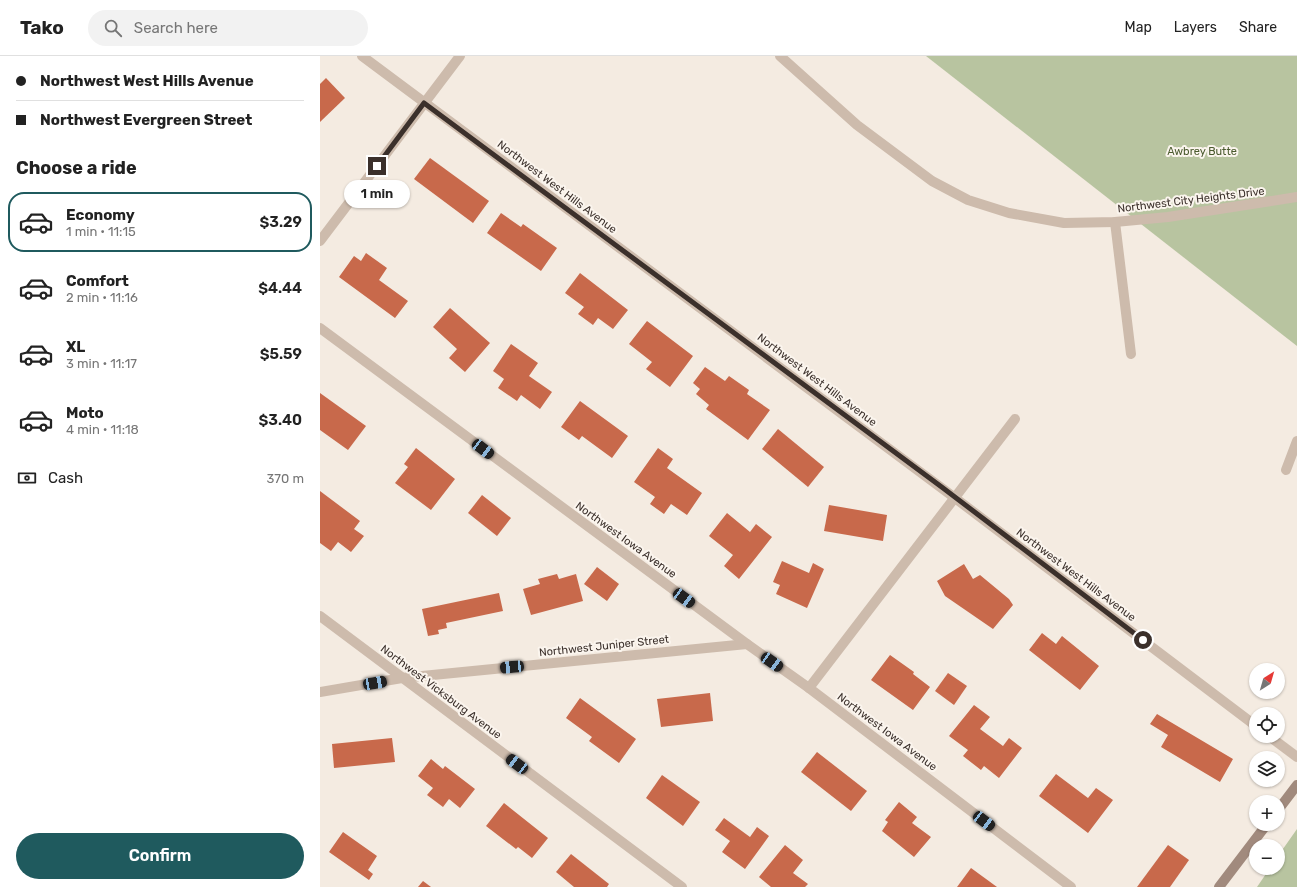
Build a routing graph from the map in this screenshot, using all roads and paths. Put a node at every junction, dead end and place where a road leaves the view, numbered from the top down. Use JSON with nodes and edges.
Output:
{"nodes":[{"id":1,"x":362,"y":56,"type":"edge"},
{"id":2,"x":460,"y":56,"type":"edge"},
{"id":3,"x":780,"y":56,"type":"edge"},
{"id":4,"x":424,"y":103,"type":"junction"},
{"id":5,"x":1297,"y":197,"type":"edge"},
{"id":6,"x":1115,"y":222,"type":"junction"},
{"id":7,"x":320,"y":241,"type":"edge"},
{"id":8,"x":320,"y":328,"type":"edge"},
{"id":9,"x":1131,"y":354,"type":"dead end"},
{"id":10,"x":1015,"y":418,"type":"dead end"},
{"id":11,"x":1297,"y":441,"type":"edge"},
{"id":12,"x":1286,"y":470,"type":"dead end"},
{"id":13,"x":955,"y":498,"type":"junction"},
{"id":14,"x":320,"y":616,"type":"edge"},
{"id":15,"x":747,"y":644,"type":"junction"},
{"id":16,"x":402,"y":678,"type":"junction"},
{"id":17,"x":809,"y":688,"type":"junction"},
{"id":18,"x":320,"y":692,"type":"edge"},
{"id":19,"x":1249,"y":721,"type":"edge"},
{"id":20,"x":1278,"y":743,"type":"edge"},
{"id":21,"x":1297,"y":757,"type":"edge"},
{"id":22,"x":1297,"y":785,"type":"edge"},
{"id":23,"x":1285,"y":801,"type":"edge"},
{"id":24,"x":1262,"y":831,"type":"edge"},
{"id":25,"x":682,"y":887,"type":"edge"},
{"id":26,"x":1071,"y":887,"type":"edge"},
{"id":27,"x":1219,"y":887,"type":"edge"}],
"edges":[{"from":1,"to":4,"type":"street","name":"Northwest West Hills Avenue"},
{"from":2,"to":4,"type":"street"},
{"from":3,"to":6,"type":"street","name":"Northwest City Heights Drive"},
{"from":4,"to":7,"type":"street"},
{"from":4,"to":13,"type":"street","name":"Northwest West Hills Avenue"},
{"from":5,"to":6,"type":"street","name":"Northwest City Heights Drive"},
{"from":6,"to":9,"type":"street"},
{"from":8,"to":15,"type":"street","name":"Northwest Iowa Avenue"},
{"from":10,"to":13,"type":"street"},
{"from":11,"to":12,"type":"street"},
{"from":13,"to":17,"type":"street"},
{"from":13,"to":19,"type":"street","name":"Northwest West Hills Avenue"},
{"from":14,"to":16,"type":"street","name":"Northwest Vicksburg Avenue"},
{"from":15,"to":16,"type":"street","name":"Northwest Juniper Street"},
{"from":15,"to":17,"type":"street","name":"Northwest Iowa Avenue"},
{"from":16,"to":18,"type":"street","name":"Northwest Juniper Street"},
{"from":16,"to":25,"type":"street","name":"Northwest Vicksburg Avenue"},
{"from":17,"to":26,"type":"street","name":"Northwest Iowa Avenue"},
{"from":20,"to":21,"type":"street"},
{"from":22,"to":23,"type":"street"},
{"from":24,"to":27,"type":"street"}]}
